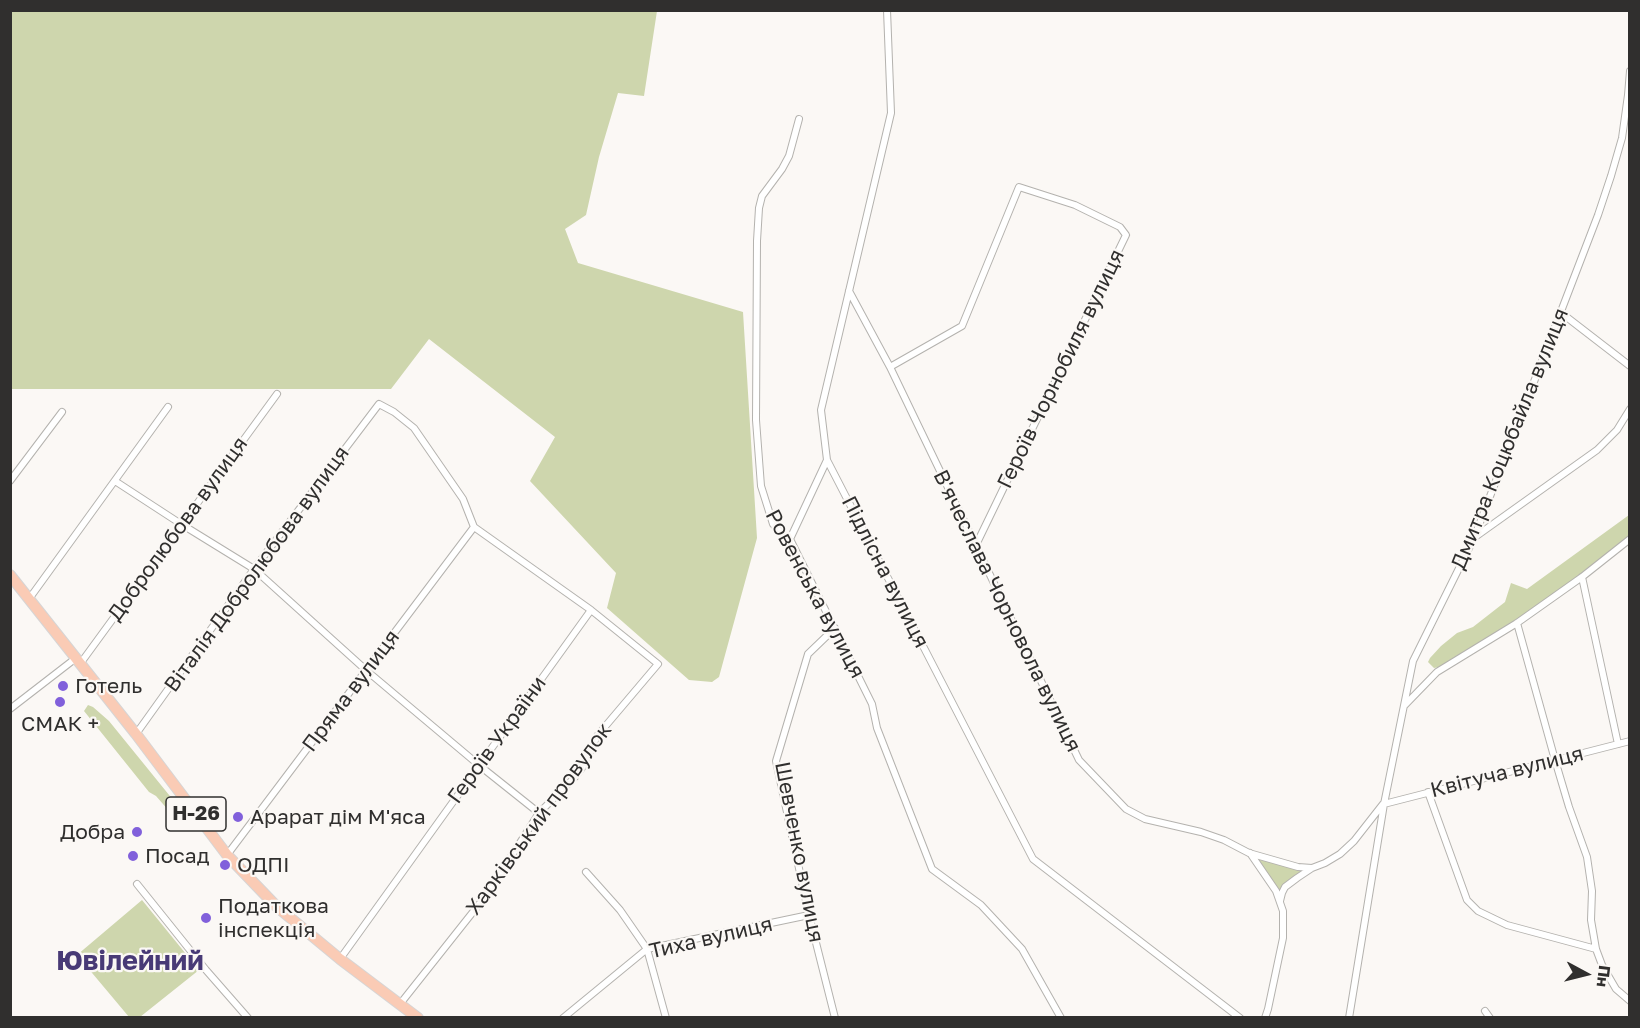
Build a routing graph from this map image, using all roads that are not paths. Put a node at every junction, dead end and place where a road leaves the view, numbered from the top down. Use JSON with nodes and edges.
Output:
{"nodes":[{"id":1,"x":887,"y":10,"type":"edge"},
{"id":2,"x":1629,"y":71,"type":"edge"},
{"id":3,"x":799,"y":119,"type":"dead end"},
{"id":4,"x":849,"y":290,"type":"junction"},
{"id":5,"x":1560,"y":312,"type":"junction"},
{"id":6,"x":890,"y":366,"type":"junction"},
{"id":7,"x":1629,"y":366,"type":"edge"},
{"id":8,"x":277,"y":394,"type":"dead end"},
{"id":9,"x":168,"y":407,"type":"dead end"},
{"id":10,"x":1629,"y":409,"type":"edge"},
{"id":11,"x":62,"y":412,"type":"dead end"},
{"id":12,"x":827,"y":460,"type":"junction"},
{"id":13,"x":10,"y":481,"type":"edge"},
{"id":14,"x":115,"y":481,"type":"junction"},
{"id":15,"x":182,"y":525,"type":"junction"},
{"id":16,"x":474,"y":527,"type":"junction"},
{"id":17,"x":1474,"y":538,"type":"junction"},
{"id":18,"x":790,"y":539,"type":"junction"},
{"id":19,"x":1629,"y":539,"type":"edge"},
{"id":20,"x":976,"y":545,"type":"junction"},
{"id":21,"x":254,"y":568,"type":"junction"},
{"id":22,"x":10,"y":575,"type":"edge"},
{"id":23,"x":1582,"y":577,"type":"junction"},
{"id":24,"x":29,"y":599,"type":"junction"},
{"id":25,"x":591,"y":610,"type":"junction"},
{"id":26,"x":1517,"y":622,"type":"junction"},
{"id":27,"x":834,"y":628,"type":"junction"},
{"id":28,"x":78,"y":661,"type":"junction"},
{"id":29,"x":367,"y":671,"type":"junction"},
{"id":30,"x":1403,"y":706,"type":"junction"},
{"id":31,"x":10,"y":709,"type":"edge"},
{"id":32,"x":136,"y":734,"type":"junction"},
{"id":33,"x":1629,"y":741,"type":"edge"},
{"id":34,"x":1618,"y":744,"type":"junction"},
{"id":35,"x":1555,"y":760,"type":"junction"},
{"id":36,"x":480,"y":765,"type":"junction"},
{"id":37,"x":1428,"y":792,"type":"junction"},
{"id":38,"x":1384,"y":804,"type":"junction"},
{"id":39,"x":539,"y":813,"type":"junction"},
{"id":40,"x":1249,"y":853,"type":"junction"},
{"id":41,"x":227,"y":855,"type":"junction"},
{"id":42,"x":1312,"y":868,"type":"junction"},
{"id":43,"x":586,"y":872,"type":"dead end"},
{"id":44,"x":137,"y":884,"type":"dead end"},
{"id":45,"x":1280,"y":901,"type":"junction"},
{"id":46,"x":809,"y":915,"type":"junction"},
{"id":47,"x":647,"y":949,"type":"junction"},
{"id":48,"x":1596,"y":949,"type":"junction"},
{"id":49,"x":340,"y":959,"type":"junction"},
{"id":50,"x":1629,"y":1001,"type":"edge"},
{"id":51,"x":400,"y":1004,"type":"junction"},
{"id":52,"x":1485,"y":1011,"type":"dead end"},
{"id":53,"x":248,"y":1017,"type":"edge"},
{"id":54,"x":418,"y":1017,"type":"edge"},
{"id":55,"x":563,"y":1017,"type":"edge"},
{"id":56,"x":666,"y":1017,"type":"edge"},
{"id":57,"x":835,"y":1017,"type":"edge"},
{"id":58,"x":1061,"y":1017,"type":"edge"},
{"id":59,"x":1240,"y":1017,"type":"edge"},
{"id":60,"x":1264,"y":1017,"type":"edge"},
{"id":61,"x":1349,"y":1017,"type":"edge"},
{"id":62,"x":1490,"y":1017,"type":"edge"}],
"edges":[{"from":1,"to":4,"type":"street","name":"Підлісна вулиця"},
{"from":2,"to":5,"type":"street","name":"Дмитра Коцюбайла вулиця"},
{"from":3,"to":18,"type":"street","name":"Ровенська вулиця"},
{"from":4,"to":6,"type":"street","name":"В'ячеслава Чорновола вулиця"},
{"from":4,"to":12,"type":"street","name":"Підлісна вулиця"},
{"from":5,"to":7,"type":"street"},
{"from":5,"to":17,"type":"street","name":"Дмитра Коцюбайла вулиця"},
{"from":6,"to":20,"type":"street","name":"В'ячеслава Чорновола вулиця"},
{"from":6,"to":20,"type":"street","name":"Героїв Чорнобиля вулиця"},
{"from":8,"to":15,"type":"street","name":"Добролюбова вулиця"},
{"from":9,"to":14,"type":"street"},
{"from":10,"to":17,"type":"street"},
{"from":11,"to":13,"type":"street"},
{"from":12,"to":18,"type":"street"},
{"from":12,"to":59,"type":"street","name":"Підлісна вулиця"},
{"from":14,"to":15,"type":"street"},
{"from":14,"to":24,"type":"street"},
{"from":15,"to":21,"type":"street"},
{"from":15,"to":28,"type":"street","name":"Добролюбова вулиця"},
{"from":16,"to":21,"type":"street","name":"Віталія Добролюбова вулиця"},
{"from":16,"to":25,"type":"street"},
{"from":16,"to":29,"type":"street","name":"Пряма вулиця"},
{"from":17,"to":30,"type":"street","name":"Дмитра Коцюбайла вулиця"},
{"from":18,"to":27,"type":"street","name":"Ровенська вулиця"},
{"from":19,"to":23,"type":"street"},
{"from":20,"to":40,"type":"street","name":"В'ячеслава Чорновола вулиця"},
{"from":21,"to":29,"type":"street"},
{"from":21,"to":32,"type":"street","name":"Віталія Добролюбова вулиця"},
{"from":22,"to":24,"type":"main road","number":"Н-26"},
{"from":23,"to":26,"type":"street"},
{"from":23,"to":34,"type":"street"},
{"from":24,"to":28,"type":"main road","number":"Н-26"},
{"from":25,"to":36,"type":"street","name":"Героїв України"},
{"from":25,"to":39,"type":"street","name":"Харківський провулок"},
{"from":26,"to":30,"type":"street"},
{"from":26,"to":35,"type":"street"},
{"from":27,"to":46,"type":"street","name":"Шевченко вулиця"},
{"from":27,"to":58,"type":"street","name":"Ровенська вулиця"},
{"from":28,"to":31,"type":"street","name":"Добролюбова вулиця"},
{"from":28,"to":32,"type":"main road","number":"Н-26"},
{"from":29,"to":36,"type":"street"},
{"from":29,"to":41,"type":"street","name":"Пряма вулиця"},
{"from":30,"to":38,"type":"street","name":"Дмитра Коцюбайла вулиця"},
{"from":32,"to":41,"type":"main road","number":"Н-26"},
{"from":33,"to":34,"type":"street","name":"Квітуча вулиця"},
{"from":34,"to":35,"type":"street","name":"Квітуча вулиця"},
{"from":35,"to":37,"type":"street","name":"Квітуча вулиця"},
{"from":35,"to":48,"type":"street"},
{"from":36,"to":39,"type":"street"},
{"from":36,"to":49,"type":"street","name":"Героїв України"},
{"from":37,"to":38,"type":"street","name":"Квітуча вулиця"},
{"from":37,"to":48,"type":"street"},
{"from":38,"to":42,"type":"street"},
{"from":38,"to":61,"type":"street","name":"Дмитра Коцюбайла вулиця"},
{"from":39,"to":51,"type":"street","name":"Харківський провулок"},
{"from":40,"to":42,"type":"street","name":"В'ячеслава Чорновола вулиця"},
{"from":40,"to":45,"type":"street"},
{"from":41,"to":49,"type":"main road","number":"Н-26"},
{"from":42,"to":45,"type":"street"},
{"from":43,"to":47,"type":"street"},
{"from":44,"to":53,"type":"street"},
{"from":45,"to":60,"type":"street"},
{"from":46,"to":47,"type":"street","name":"Тиха вулиця"},
{"from":46,"to":57,"type":"street","name":"Шевченко вулиця"},
{"from":47,"to":55,"type":"street","name":"Тиха вулиця"},
{"from":47,"to":56,"type":"street"},
{"from":48,"to":50,"type":"street"},
{"from":49,"to":51,"type":"main road","number":"Н-26"},
{"from":51,"to":54,"type":"main road","number":"Н-26"},
{"from":52,"to":62,"type":"street"}]}
